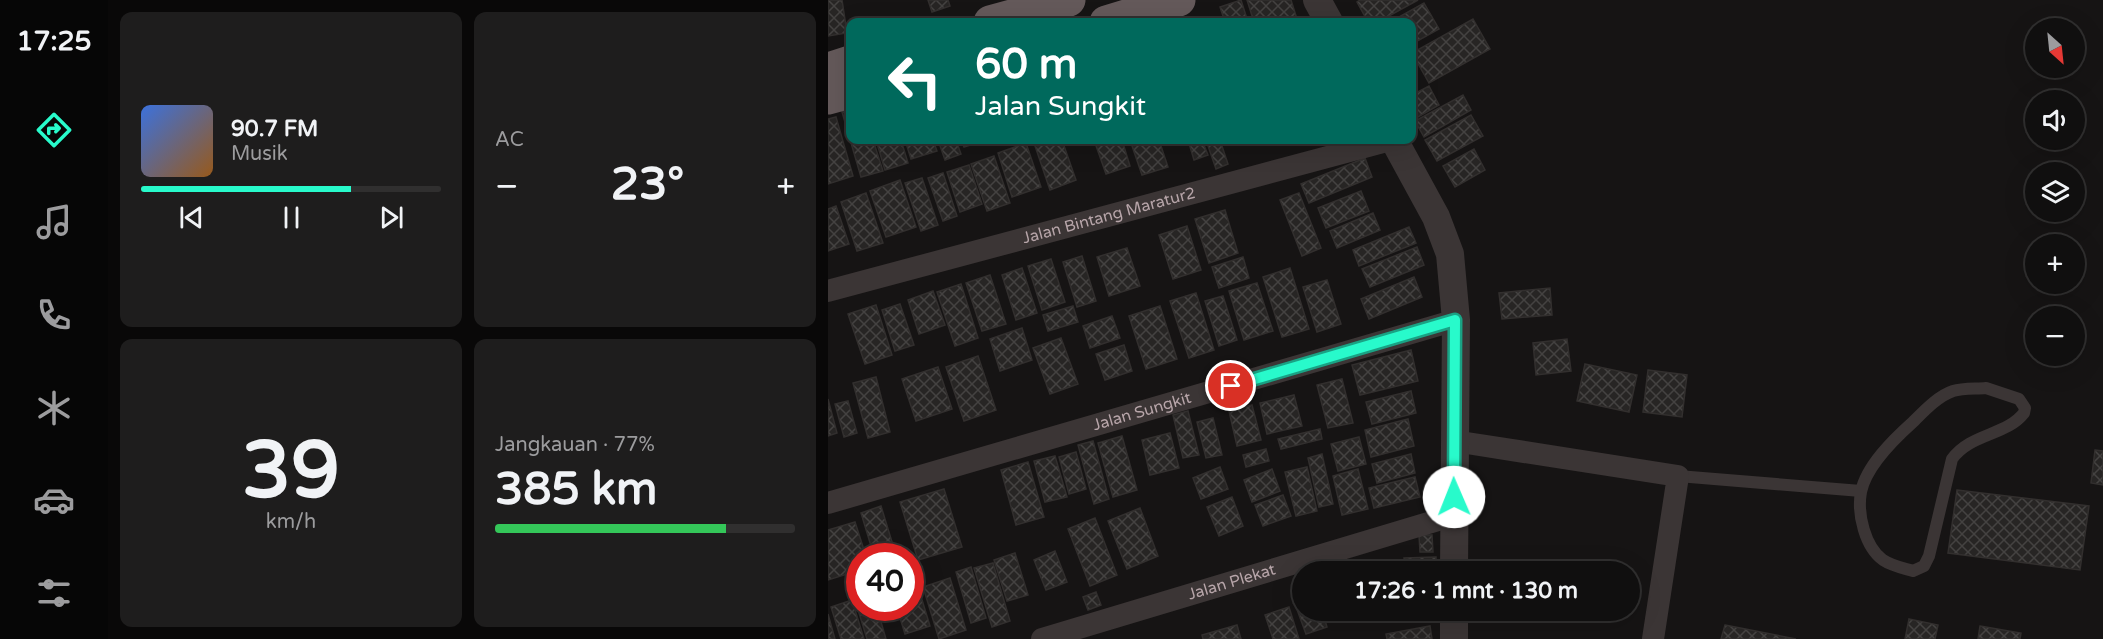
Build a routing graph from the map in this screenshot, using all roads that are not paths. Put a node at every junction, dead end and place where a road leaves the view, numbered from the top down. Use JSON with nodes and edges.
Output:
{"nodes":[{"id":1,"x":1069,"y":0,"type":"edge"},
{"id":2,"x":1179,"y":0,"type":"edge"},
{"id":3,"x":1317,"y":0,"type":"edge"},
{"id":4,"x":1004,"y":18,"type":"edge"},
{"id":5,"x":1119,"y":18,"type":"edge"},
{"id":6,"x":1327,"y":18,"type":"edge"},
{"id":7,"x":846,"y":63,"type":"edge"},
{"id":8,"x":828,"y":69,"type":"edge"},
{"id":9,"x":846,"y":93,"type":"edge"},
{"id":10,"x":828,"y":99,"type":"edge"},
{"id":11,"x":1377,"y":144,"type":"edge"},
{"id":12,"x":1394,"y":144,"type":"edge"},
{"id":13,"x":828,"y":291,"type":"edge"},
{"id":14,"x":1455,"y":320,"type":"junction"},
{"id":15,"x":1454,"y":441,"type":"junction"},
{"id":16,"x":1678,"y":476,"type":"junction"},
{"id":17,"x":1861,"y":491,"type":"junction"},
{"id":18,"x":828,"y":503,"type":"edge"},
{"id":19,"x":1455,"y":515,"type":"junction"},
{"id":20,"x":1454,"y":561,"type":"edge"},
{"id":21,"x":1454,"y":621,"type":"edge"},
{"id":22,"x":1042,"y":639,"type":"edge"},
{"id":23,"x":1454,"y":639,"type":"edge"},
{"id":24,"x":1653,"y":639,"type":"edge"}],
"edges":[{"from":1,"to":4,"type":"highway"},
{"from":2,"to":5,"type":"highway"},
{"from":3,"to":6,"type":"street"},
{"from":7,"to":8,"type":"highway"},
{"from":9,"to":10,"type":"highway"},
{"from":11,"to":13,"type":"street","name":"Jalan Bintang Maratur2"},
{"from":12,"to":14,"type":"street"},
{"from":14,"to":15,"type":"street"},
{"from":14,"to":18,"type":"street","name":"Jalan Sungkit"},
{"from":15,"to":16,"type":"street"},
{"from":15,"to":19,"type":"street"},
{"from":16,"to":17,"type":"lane"},
{"from":16,"to":24,"type":"street"},
{"from":17,"to":17,"type":"lane"},
{"from":19,"to":20,"type":"street"},
{"from":19,"to":22,"type":"street","name":"Jalan Plekat"},
{"from":21,"to":23,"type":"street"}]}
